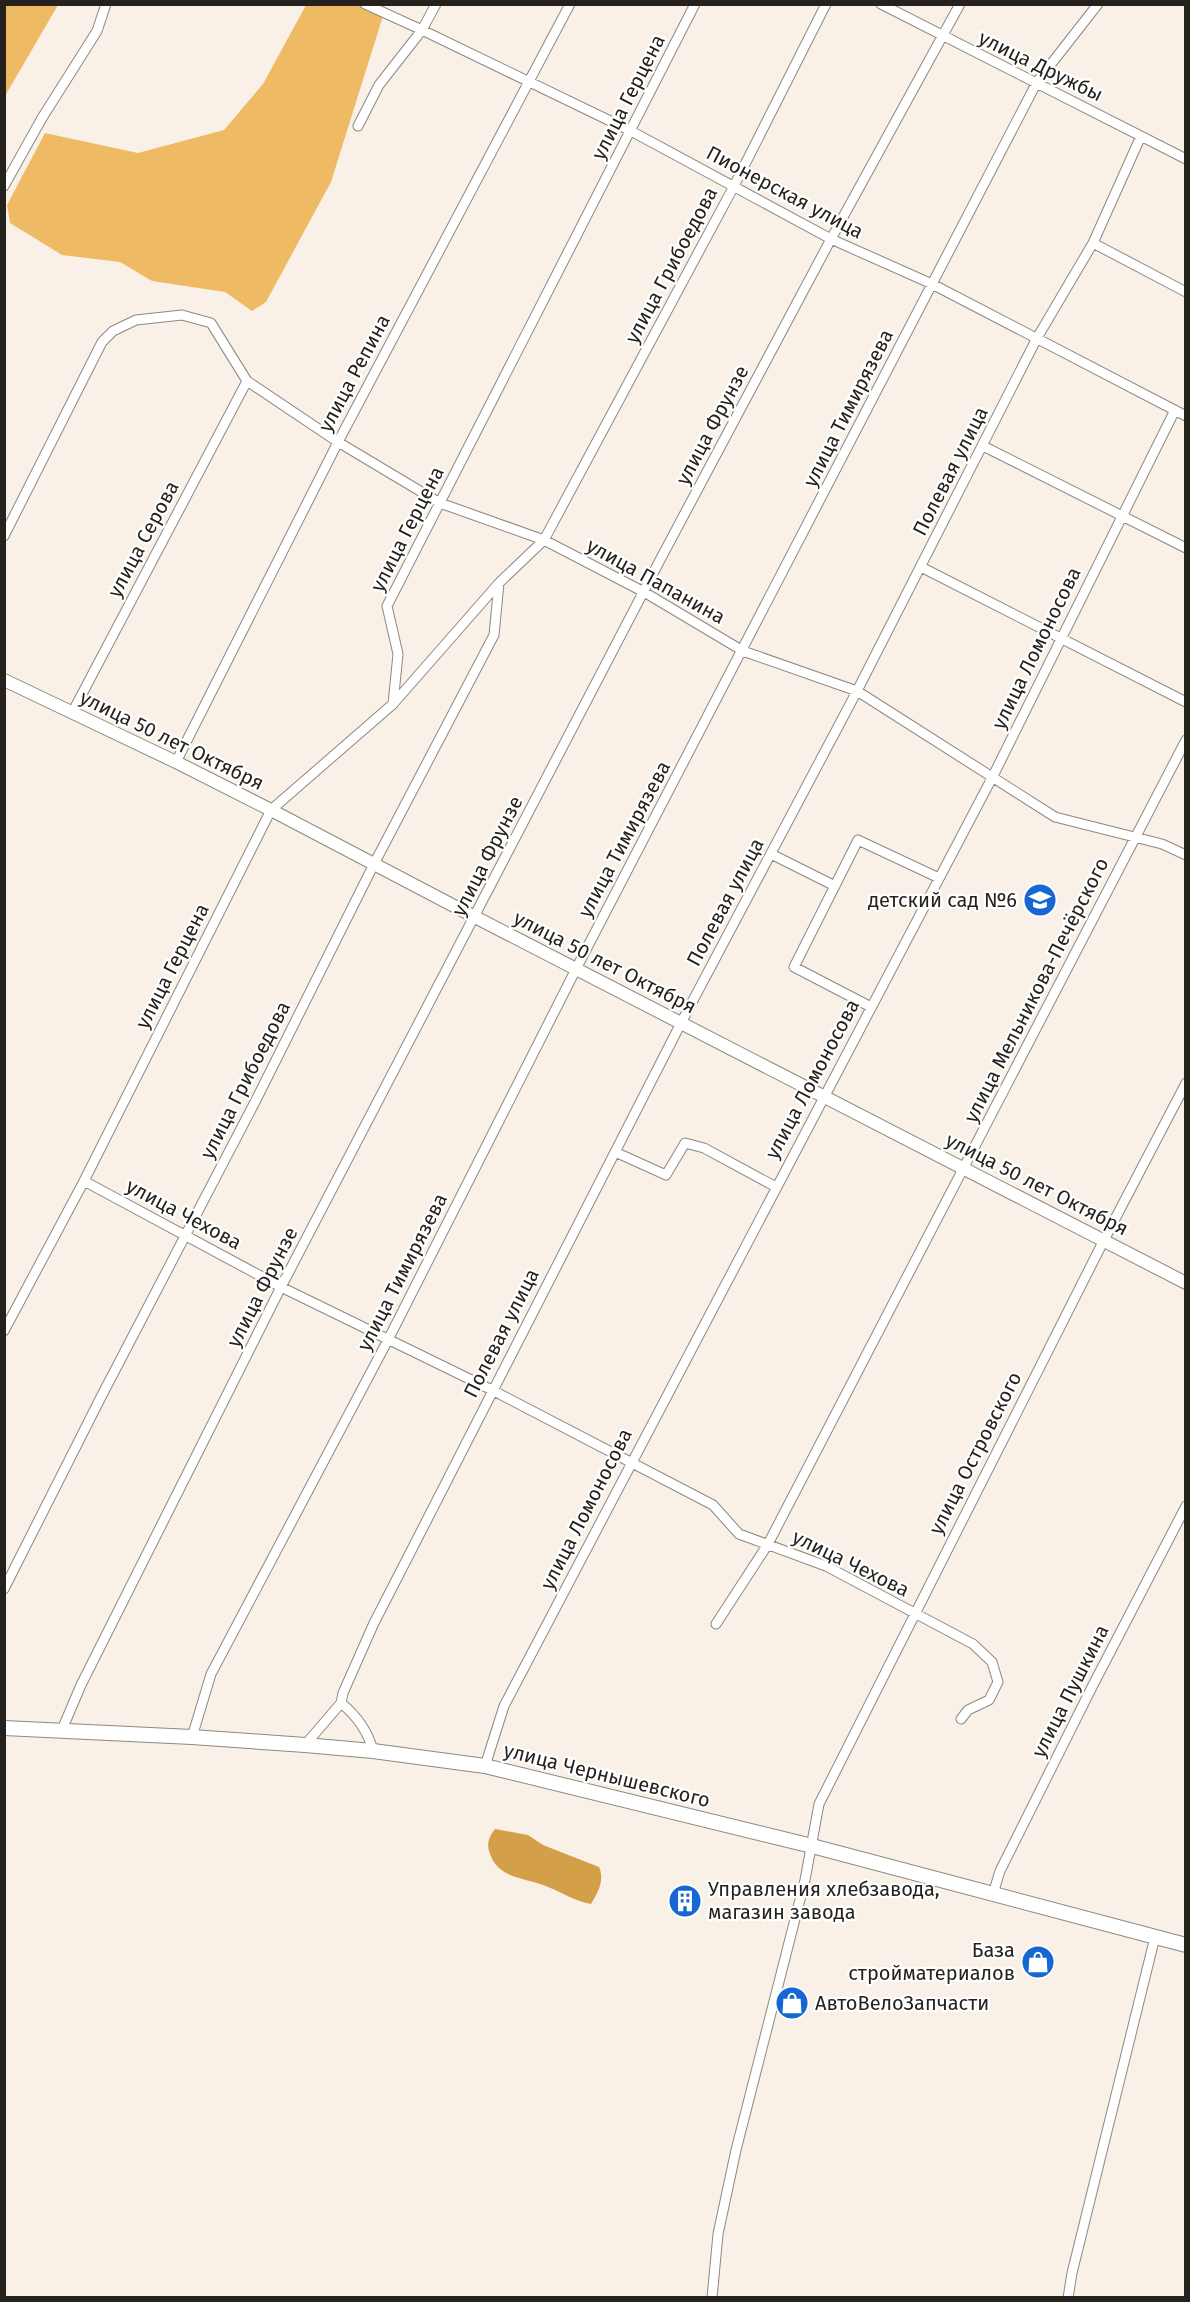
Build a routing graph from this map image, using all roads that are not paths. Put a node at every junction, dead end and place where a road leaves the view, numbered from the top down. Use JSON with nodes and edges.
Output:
{"nodes":[{"id":1,"x":106,"y":4,"type":"edge"},
{"id":2,"x":365,"y":4,"type":"edge"},
{"id":3,"x":436,"y":4,"type":"edge"},
{"id":4,"x":570,"y":4,"type":"edge"},
{"id":5,"x":695,"y":4,"type":"edge"},
{"id":6,"x":825,"y":4,"type":"edge"},
{"id":7,"x":881,"y":4,"type":"edge"},
{"id":8,"x":960,"y":4,"type":"edge"},
{"id":9,"x":1098,"y":4,"type":"edge"},
{"id":10,"x":422,"y":30,"type":"junction"},
{"id":11,"x":944,"y":38,"type":"junction"},
{"id":12,"x":1037,"y":82,"type":"junction"},
{"id":13,"x":529,"y":83,"type":"junction"},
{"id":14,"x":358,"y":126,"type":"dead end"},
{"id":15,"x":631,"y":130,"type":"junction"},
{"id":16,"x":1141,"y":136,"type":"junction"},
{"id":17,"x":1185,"y":159,"type":"edge"},
{"id":18,"x":4,"y":186,"type":"edge"},
{"id":19,"x":734,"y":186,"type":"junction"},
{"id":20,"x":831,"y":239,"type":"junction"},
{"id":21,"x":1093,"y":243,"type":"junction"},
{"id":22,"x":932,"y":284,"type":"junction"},
{"id":23,"x":1185,"y":292,"type":"edge"},
{"id":24,"x":1037,"y":338,"type":"junction"},
{"id":25,"x":247,"y":381,"type":"junction"},
{"id":26,"x":1175,"y":410,"type":"junction"},
{"id":27,"x":1185,"y":416,"type":"edge"},
{"id":28,"x":338,"y":442,"type":"junction"},
{"id":29,"x":983,"y":446,"type":"junction"},
{"id":30,"x":440,"y":503,"type":"junction"},
{"id":31,"x":1122,"y":516,"type":"junction"},
{"id":32,"x":4,"y":536,"type":"edge"},
{"id":33,"x":544,"y":540,"type":"junction"},
{"id":34,"x":1185,"y":548,"type":"edge"},
{"id":35,"x":921,"y":567,"type":"junction"},
{"id":36,"x":499,"y":583,"type":"junction"},
{"id":37,"x":644,"y":592,"type":"junction"},
{"id":38,"x":1062,"y":638,"type":"junction"},
{"id":39,"x":743,"y":651,"type":"junction"},
{"id":40,"x":4,"y":680,"type":"edge"},
{"id":41,"x":856,"y":692,"type":"junction"},
{"id":42,"x":1185,"y":702,"type":"edge"},
{"id":43,"x":393,"y":704,"type":"junction"},
{"id":44,"x":72,"y":713,"type":"junction"},
{"id":45,"x":1185,"y":740,"type":"edge"},
{"id":46,"x":176,"y":762,"type":"junction"},
{"id":47,"x":993,"y":776,"type":"junction"},
{"id":48,"x":271,"y":810,"type":"junction"},
{"id":49,"x":1135,"y":839,"type":"junction"},
{"id":50,"x":771,"y":854,"type":"junction"},
{"id":51,"x":1185,"y":855,"type":"edge"},
{"id":52,"x":374,"y":864,"type":"junction"},
{"id":53,"x":939,"y":878,"type":"junction"},
{"id":54,"x":835,"y":886,"type":"junction"},
{"id":55,"x":475,"y":917,"type":"junction"},
{"id":56,"x":576,"y":969,"type":"junction"},
{"id":57,"x":871,"y":1007,"type":"junction"},
{"id":58,"x":681,"y":1023,"type":"junction"},
{"id":59,"x":1185,"y":1083,"type":"edge"},
{"id":60,"x":824,"y":1096,"type":"junction"},
{"id":61,"x":615,"y":1152,"type":"junction"},
{"id":62,"x":964,"y":1168,"type":"junction"},
{"id":63,"x":84,"y":1181,"type":"junction"},
{"id":64,"x":776,"y":1187,"type":"junction"},
{"id":65,"x":185,"y":1234,"type":"junction"},
{"id":66,"x":1104,"y":1240,"type":"junction"},
{"id":67,"x":1185,"y":1283,"type":"edge"},
{"id":68,"x":281,"y":1287,"type":"junction"},
{"id":69,"x":4,"y":1331,"type":"edge"},
{"id":70,"x":389,"y":1338,"type":"junction"},
{"id":71,"x":492,"y":1390,"type":"junction"},
{"id":72,"x":630,"y":1462,"type":"junction"},
{"id":73,"x":1185,"y":1506,"type":"edge"},
{"id":74,"x":768,"y":1544,"type":"junction"},
{"id":75,"x":4,"y":1589,"type":"edge"},
{"id":76,"x":914,"y":1614,"type":"junction"},
{"id":77,"x":717,"y":1624,"type":"dead end"},
{"id":78,"x":341,"y":1703,"type":"junction"},
{"id":79,"x":961,"y":1719,"type":"dead end"},
{"id":80,"x":4,"y":1728,"type":"edge"},
{"id":81,"x":61,"y":1732,"type":"junction"},
{"id":82,"x":192,"y":1737,"type":"junction"},
{"id":83,"x":305,"y":1745,"type":"junction"},
{"id":84,"x":373,"y":1751,"type":"junction"},
{"id":85,"x":485,"y":1766,"type":"junction"},
{"id":86,"x":813,"y":1846,"type":"junction"},
{"id":87,"x":993,"y":1894,"type":"junction"},
{"id":88,"x":1155,"y":1937,"type":"junction"},
{"id":89,"x":1185,"y":1946,"type":"edge"},
{"id":90,"x":712,"y":2298,"type":"edge"},
{"id":91,"x":1068,"y":2298,"type":"edge"}],
"edges":[{"from":1,"to":18,"type":"street"},
{"from":2,"to":10,"type":"street","name":"Пионерская улица"},
{"from":3,"to":10,"type":"street"},
{"from":4,"to":13,"type":"street","name":"улица Репина"},
{"from":5,"to":15,"type":"street","name":"улица Герцена"},
{"from":6,"to":19,"type":"street","name":"улица Грибоедова"},
{"from":7,"to":11,"type":"street","name":"улица Дружбы"},
{"from":8,"to":11,"type":"street","name":"улица Фрунзе"},
{"from":9,"to":12,"type":"street","name":"улица Тимирязева"},
{"from":10,"to":13,"type":"street","name":"Пионерская улица"},
{"from":10,"to":14,"type":"street"},
{"from":11,"to":12,"type":"street","name":"улица Дружбы"},
{"from":11,"to":20,"type":"street","name":"улица Фрунзе"},
{"from":12,"to":16,"type":"street","name":"улица Дружбы"},
{"from":12,"to":22,"type":"street","name":"улица Тимирязева"},
{"from":13,"to":15,"type":"street","name":"Пионерская улица"},
{"from":13,"to":28,"type":"street","name":"улица Репина"},
{"from":15,"to":19,"type":"street","name":"Пионерская улица"},
{"from":15,"to":30,"type":"street","name":"улица Герцена"},
{"from":16,"to":17,"type":"street","name":"улица Дружбы"},
{"from":16,"to":21,"type":"street","name":"Полевая улица"},
{"from":19,"to":20,"type":"street","name":"Пионерская улица"},
{"from":19,"to":33,"type":"street","name":"улица Грибоедова"},
{"from":20,"to":22,"type":"street","name":"Пионерская улица"},
{"from":20,"to":37,"type":"street","name":"улица Фрунзе"},
{"from":21,"to":23,"type":"street"},
{"from":21,"to":24,"type":"street","name":"Полевая улица"},
{"from":22,"to":24,"type":"street","name":"Пионерская улица"},
{"from":22,"to":39,"type":"street","name":"улица Тимирязева"},
{"from":24,"to":26,"type":"street","name":"Пионерская улица"},
{"from":24,"to":29,"type":"street","name":"Полевая улица"},
{"from":25,"to":28,"type":"street","name":"улица Папанина"},
{"from":25,"to":32,"type":"street","name":"улица Папанина"},
{"from":25,"to":44,"type":"street","name":"улица Серова"},
{"from":26,"to":27,"type":"street","name":"Пионерская улица"},
{"from":26,"to":31,"type":"street","name":"улица Ломоносова"},
{"from":28,"to":30,"type":"street","name":"улица Папанина"},
{"from":28,"to":46,"type":"street","name":"улица Репина"},
{"from":29,"to":31,"type":"street"},
{"from":29,"to":35,"type":"street","name":"Полевая улица"},
{"from":30,"to":33,"type":"street","name":"улица Папанина"},
{"from":30,"to":43,"type":"street","name":"улица Герцена"},
{"from":31,"to":34,"type":"street"},
{"from":31,"to":38,"type":"street","name":"улица Ломоносова"},
{"from":33,"to":36,"type":"street","name":"улица Грибоедова"},
{"from":33,"to":37,"type":"street","name":"улица Папанина"},
{"from":35,"to":38,"type":"street"},
{"from":35,"to":41,"type":"street","name":"Полевая улица"},
{"from":36,"to":43,"type":"street","name":"улица Грибоедова"},
{"from":36,"to":52,"type":"street","name":"улица Грибоедова"},
{"from":37,"to":39,"type":"street","name":"улица Папанина"},
{"from":37,"to":55,"type":"street","name":"улица Фрунзе"},
{"from":38,"to":42,"type":"street"},
{"from":38,"to":47,"type":"street","name":"улица Ломоносова"},
{"from":39,"to":41,"type":"street","name":"улица Папанина"},
{"from":39,"to":56,"type":"street","name":"улица Тимирязева"},
{"from":40,"to":44,"type":"street","name":"улица 50 лет Октября"},
{"from":41,"to":47,"type":"street","name":"улица Папанина"},
{"from":41,"to":50,"type":"street","name":"Полевая улица"},
{"from":43,"to":48,"type":"street","name":"улица Герцена"},
{"from":44,"to":46,"type":"street","name":"улица 50 лет Октября"},
{"from":45,"to":49,"type":"street","name":"улица Мельникова-Печёрского"},
{"from":46,"to":48,"type":"street","name":"улица 50 лет Октября"},
{"from":47,"to":49,"type":"street","name":"улица Папанина"},
{"from":47,"to":53,"type":"street","name":"улица Ломоносова"},
{"from":48,"to":52,"type":"street","name":"улица 50 лет Октября"},
{"from":48,"to":63,"type":"street","name":"улица Герцена"},
{"from":49,"to":51,"type":"street","name":"улица Папанина"},
{"from":49,"to":62,"type":"street","name":"улица Мельникова-Печёрского"},
{"from":50,"to":54,"type":"street"},
{"from":50,"to":58,"type":"street","name":"Полевая улица"},
{"from":52,"to":55,"type":"street","name":"улица 50 лет Октября"},
{"from":52,"to":65,"type":"street","name":"улица Грибоедова"},
{"from":53,"to":54,"type":"street"},
{"from":53,"to":57,"type":"street","name":"улица Ломоносова"},
{"from":54,"to":57,"type":"street"},
{"from":55,"to":56,"type":"street","name":"улица 50 лет Октября"},
{"from":55,"to":68,"type":"street","name":"улица Фрунзе"},
{"from":56,"to":58,"type":"street","name":"улица 50 лет Октября"},
{"from":56,"to":70,"type":"street","name":"улица Тимирязева"},
{"from":57,"to":60,"type":"street","name":"улица Ломоносова"},
{"from":58,"to":60,"type":"street","name":"улица 50 лет Октября"},
{"from":58,"to":61,"type":"street","name":"Полевая улица"},
{"from":59,"to":66,"type":"street","name":"улица Островского"},
{"from":60,"to":62,"type":"street","name":"улица 50 лет Октября"},
{"from":60,"to":64,"type":"street","name":"улица Ломоносова"},
{"from":61,"to":64,"type":"street"},
{"from":61,"to":71,"type":"street","name":"Полевая улица"},
{"from":62,"to":66,"type":"street","name":"улица 50 лет Октября"},
{"from":62,"to":74,"type":"street","name":"улица Мельникова-Печёрского"},
{"from":63,"to":65,"type":"street","name":"улица Чехова"},
{"from":63,"to":69,"type":"street","name":"улица Герцена"},
{"from":64,"to":72,"type":"street","name":"улица Ломоносова"},
{"from":65,"to":68,"type":"street","name":"улица Чехова"},
{"from":65,"to":75,"type":"street","name":"улица Грибоедова"},
{"from":66,"to":67,"type":"street","name":"улица 50 лет Октября"},
{"from":66,"to":76,"type":"street","name":"улица Островского"},
{"from":68,"to":70,"type":"street","name":"улица Чехова"},
{"from":68,"to":81,"type":"street","name":"улица Фрунзе"},
{"from":70,"to":71,"type":"street","name":"улица Чехова"},
{"from":70,"to":82,"type":"street","name":"улица Тимирязева"},
{"from":71,"to":72,"type":"street","name":"улица Чехова"},
{"from":71,"to":78,"type":"street","name":"Полевая улица"},
{"from":72,"to":74,"type":"street","name":"улица Чехова"},
{"from":72,"to":85,"type":"street","name":"улица Ломоносова"},
{"from":73,"to":87,"type":"street","name":"улица Пушкина"},
{"from":74,"to":76,"type":"street","name":"улица Чехова"},
{"from":74,"to":77,"type":"street","name":"улица Мельникова-Печёрского"},
{"from":76,"to":79,"type":"street","name":"улица Чехова"},
{"from":76,"to":86,"type":"street","name":"улица Островского"},
{"from":78,"to":83,"type":"street","name":"Полевая улица"},
{"from":78,"to":84,"type":"street"},
{"from":80,"to":81,"type":"main road","name":"улица Чернышевского"},
{"from":81,"to":82,"type":"main road","name":"улица Чернышевского"},
{"from":82,"to":83,"type":"main road","name":"улица Чернышевского"},
{"from":83,"to":84,"type":"main road","name":"улица Чернышевского"},
{"from":84,"to":85,"type":"main road","name":"улица Чернышевского"},
{"from":85,"to":86,"type":"main road","name":"улица Чернышевского"},
{"from":86,"to":87,"type":"main road","name":"улица Чернышевского"},
{"from":86,"to":90,"type":"street","name":"улица Островского"},
{"from":87,"to":88,"type":"main road","name":"улица Чернышевского"},
{"from":88,"to":89,"type":"main road","name":"улица Чернышевского"},
{"from":88,"to":91,"type":"street"}]}
